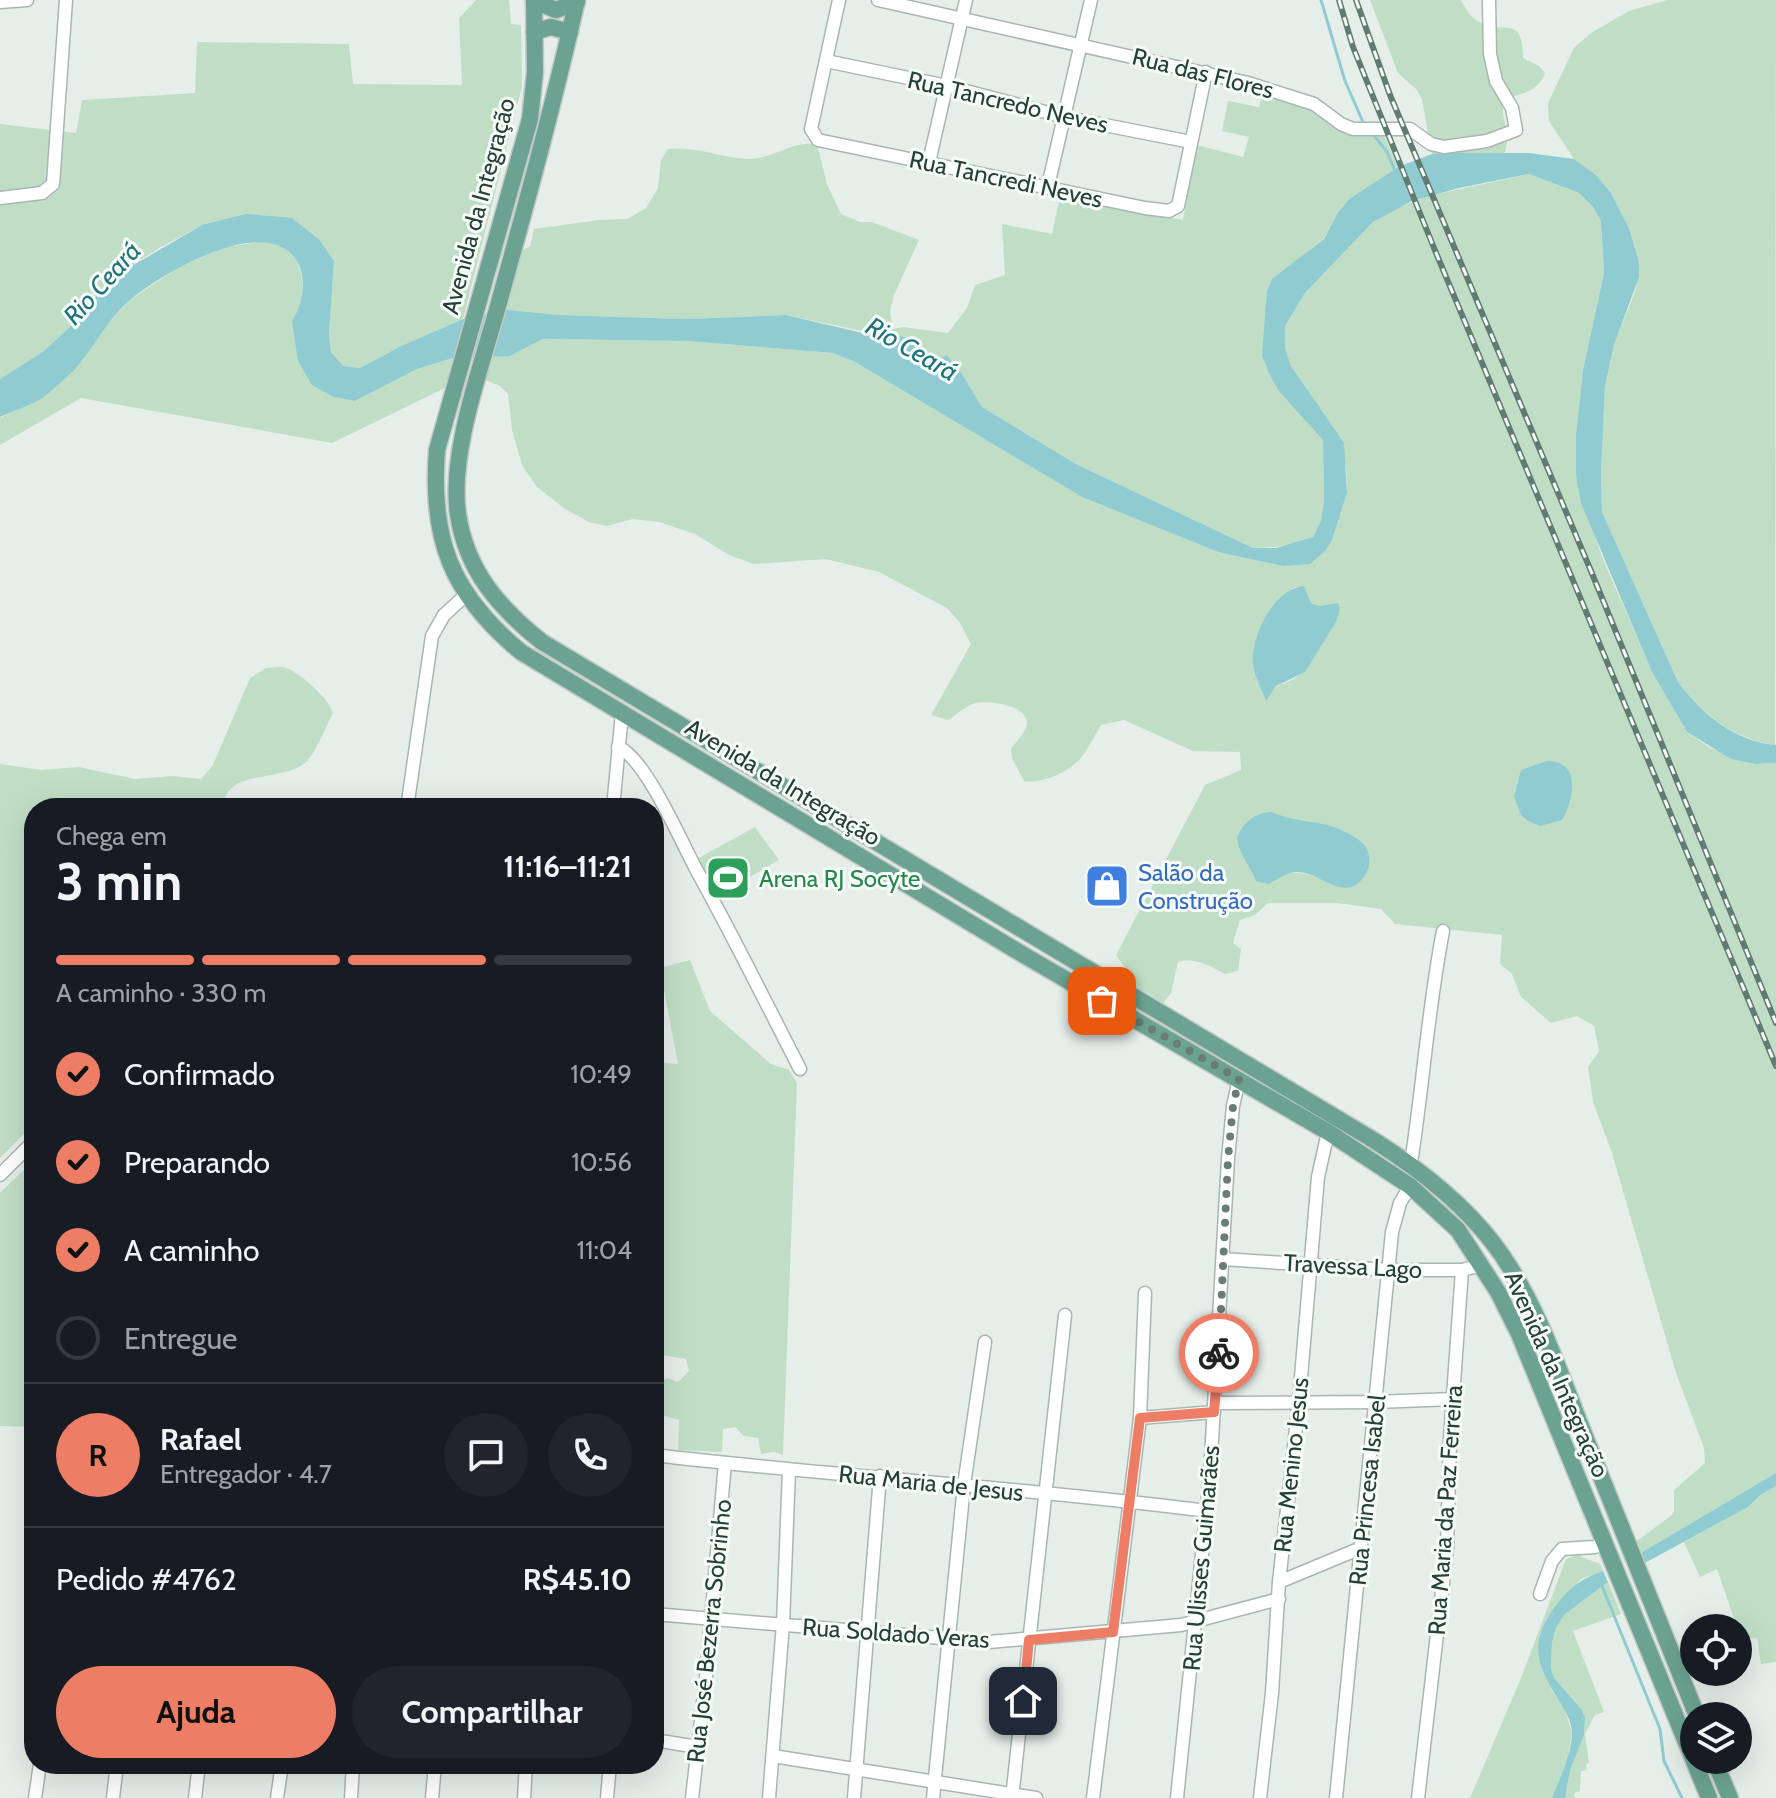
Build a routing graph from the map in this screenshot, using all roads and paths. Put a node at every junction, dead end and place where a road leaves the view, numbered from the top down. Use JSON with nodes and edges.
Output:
{"nodes":[{"id":1,"x":27,"y":0,"type":"edge"},
{"id":2,"x":66,"y":0,"type":"edge"},
{"id":3,"x":839,"y":0,"type":"edge"},
{"id":4,"x":878,"y":0,"type":"edge"},
{"id":5,"x":966,"y":0,"type":"edge"},
{"id":6,"x":1091,"y":0,"type":"edge"},
{"id":7,"x":1489,"y":0,"type":"edge"},
{"id":8,"x":534,"y":1,"type":"edge"},
{"id":9,"x":577,"y":1,"type":"edge"},
{"id":10,"x":0,"y":2,"type":"edge"},
{"id":11,"x":963,"y":18,"type":"junction"},
{"id":12,"x":534,"y":32,"type":"junction"},
{"id":13,"x":570,"y":32,"type":"junction"},
{"id":14,"x":1081,"y":44,"type":"junction"},
{"id":15,"x":826,"y":61,"type":"junction"},
{"id":16,"x":1206,"y":72,"type":"junction"},
{"id":17,"x":947,"y":86,"type":"junction"},
{"id":18,"x":1064,"y":117,"type":"junction"},
{"id":19,"x":1191,"y":142,"type":"junction"},
{"id":20,"x":929,"y":162,"type":"junction"},
{"id":21,"x":1048,"y":186,"type":"junction"},
{"id":22,"x":0,"y":198,"type":"edge"},
{"id":23,"x":467,"y":594,"type":"junction"},
{"id":24,"x":598,"y":676,"type":"junction"},
{"id":25,"x":589,"y":693,"type":"junction"},
{"id":26,"x":622,"y":713,"type":"junction"},
{"id":27,"x":618,"y":747,"type":"junction"},
{"id":28,"x":408,"y":798,"type":"edge"},
{"id":29,"x":614,"y":798,"type":"edge"},
{"id":30,"x":658,"y":798,"type":"edge"},
{"id":31,"x":664,"y":807,"type":"edge"},
{"id":32,"x":1443,"y":931,"type":"dead end"},
{"id":33,"x":1139,"y":1000,"type":"junction"},
{"id":34,"x":1163,"y":1015,"type":"junction"},
{"id":35,"x":1129,"y":1016,"type":"junction"},
{"id":36,"x":1154,"y":1031,"type":"junction"},
{"id":37,"x":800,"y":1069,"type":"dead end"},
{"id":38,"x":1239,"y":1079,"type":"junction"},
{"id":39,"x":1328,"y":1132,"type":"junction"},
{"id":40,"x":24,"y":1151,"type":"edge"},
{"id":41,"x":1411,"y":1163,"type":"junction"},
{"id":42,"x":0,"y":1175,"type":"edge"},
{"id":43,"x":1410,"y":1186,"type":"junction"},
{"id":44,"x":1223,"y":1259,"type":"junction"},
{"id":45,"x":1310,"y":1265,"type":"junction"},
{"id":46,"x":1482,"y":1265,"type":"junction"},
{"id":47,"x":1388,"y":1270,"type":"junction"},
{"id":48,"x":1462,"y":1270,"type":"junction"},
{"id":49,"x":1145,"y":1293,"type":"dead end"},
{"id":50,"x":1065,"y":1315,"type":"dead end"},
{"id":51,"x":985,"y":1342,"type":"dead end"},
{"id":52,"x":1453,"y":1399,"type":"junction"},
{"id":53,"x":1299,"y":1401,"type":"junction"},
{"id":54,"x":1376,"y":1402,"type":"junction"},
{"id":55,"x":1214,"y":1407,"type":"junction"},
{"id":56,"x":1140,"y":1418,"type":"junction"},
{"id":57,"x":664,"y":1456,"type":"edge"},
{"id":58,"x":725,"y":1463,"type":"junction"},
{"id":59,"x":789,"y":1470,"type":"junction"},
{"id":60,"x":880,"y":1476,"type":"junction"},
{"id":61,"x":964,"y":1485,"type":"junction"},
{"id":62,"x":1047,"y":1495,"type":"junction"},
{"id":63,"x":1129,"y":1501,"type":"junction"},
{"id":64,"x":1207,"y":1511,"type":"junction"},
{"id":65,"x":1606,"y":1544,"type":"junction"},
{"id":66,"x":1361,"y":1548,"type":"junction"},
{"id":67,"x":1279,"y":1582,"type":"junction"},
{"id":68,"x":1540,"y":1594,"type":"dead end"},
{"id":69,"x":1279,"y":1599,"type":"junction"},
{"id":70,"x":664,"y":1615,"type":"edge"},
{"id":71,"x":712,"y":1617,"type":"junction"},
{"id":72,"x":1195,"y":1620,"type":"junction"},
{"id":73,"x":783,"y":1624,"type":"junction"},
{"id":74,"x":867,"y":1631,"type":"junction"},
{"id":75,"x":1113,"y":1632,"type":"junction"},
{"id":76,"x":949,"y":1637,"type":"junction"},
{"id":77,"x":1029,"y":1640,"type":"junction"},
{"id":78,"x":1691,"y":1702,"type":"edge"},
{"id":79,"x":664,"y":1742,"type":"edge"},
{"id":80,"x":698,"y":1747,"type":"junction"},
{"id":81,"x":773,"y":1756,"type":"junction"},
{"id":82,"x":857,"y":1769,"type":"junction"},
{"id":83,"x":39,"y":1774,"type":"edge"},
{"id":84,"x":116,"y":1774,"type":"edge"},
{"id":85,"x":198,"y":1774,"type":"edge"},
{"id":86,"x":281,"y":1774,"type":"edge"},
{"id":87,"x":352,"y":1774,"type":"edge"},
{"id":88,"x":434,"y":1774,"type":"edge"},
{"id":89,"x":525,"y":1774,"type":"edge"},
{"id":90,"x":609,"y":1774,"type":"edge"},
{"id":91,"x":1720,"y":1774,"type":"edge"},
{"id":92,"x":935,"y":1782,"type":"junction"},
{"id":93,"x":1012,"y":1796,"type":"edge"},
{"id":94,"x":35,"y":1798,"type":"edge"},
{"id":95,"x":113,"y":1798,"type":"edge"},
{"id":96,"x":195,"y":1798,"type":"edge"},
{"id":97,"x":277,"y":1798,"type":"edge"},
{"id":98,"x":351,"y":1798,"type":"edge"},
{"id":99,"x":432,"y":1798,"type":"edge"},
{"id":100,"x":524,"y":1798,"type":"edge"},
{"id":101,"x":607,"y":1798,"type":"edge"},
{"id":102,"x":692,"y":1798,"type":"edge"},
{"id":103,"x":769,"y":1798,"type":"edge"},
{"id":104,"x":854,"y":1798,"type":"edge"},
{"id":105,"x":933,"y":1798,"type":"edge"},
{"id":106,"x":1036,"y":1798,"type":"edge"},
{"id":107,"x":1093,"y":1798,"type":"edge"},
{"id":108,"x":1177,"y":1798,"type":"edge"},
{"id":109,"x":1260,"y":1798,"type":"edge"},
{"id":110,"x":1336,"y":1798,"type":"edge"},
{"id":111,"x":1418,"y":1798,"type":"edge"},
{"id":112,"x":1709,"y":1798,"type":"edge"},
{"id":113,"x":1730,"y":1798,"type":"edge"}],
"edges":[{"from":1,"to":10,"type":"street"},
{"from":2,"to":22,"type":"street"},
{"from":3,"to":15,"type":"street"},
{"from":4,"to":11,"type":"street","name":"Rua das Flores"},
{"from":5,"to":11,"type":"street"},
{"from":6,"to":14,"type":"street"},
{"from":7,"to":16,"type":"street","name":"Rua das Flores"},
{"from":8,"to":9,"type":"main road"},
{"from":8,"to":12,"type":"main road","name":"Avenida da Integração"},
{"from":9,"to":13,"type":"main road","name":"Avenida da Integração"},
{"from":11,"to":14,"type":"street","name":"Rua das Flores"},
{"from":11,"to":17,"type":"street"},
{"from":12,"to":13,"type":"main road"},
{"from":12,"to":23,"type":"main road","name":"Avenida da Integração"},
{"from":13,"to":24,"type":"main road","name":"Avenida da Integração"},
{"from":14,"to":16,"type":"street","name":"Rua das Flores"},
{"from":14,"to":18,"type":"street"},
{"from":15,"to":17,"type":"street","name":"Rua Tancredo Neves"},
{"from":15,"to":20,"type":"street","name":"Rua Tancredi Neves"},
{"from":16,"to":19,"type":"street"},
{"from":17,"to":18,"type":"street","name":"Rua Tancredo Neves"},
{"from":17,"to":20,"type":"street"},
{"from":18,"to":19,"type":"street","name":"Rua Tancredo Neves"},
{"from":18,"to":21,"type":"street"},
{"from":19,"to":21,"type":"street","name":"Rua Tancredi Neves"},
{"from":20,"to":21,"type":"street","name":"Rua Tancredi Neves"},
{"from":23,"to":25,"type":"main road","name":"Avenida da Integração"},
{"from":23,"to":28,"type":"street"},
{"from":24,"to":25,"type":"main road"},
{"from":24,"to":33,"type":"main road","name":"Avenida da Integração"},
{"from":25,"to":26,"type":"main road","name":"Avenida da Integração"},
{"from":26,"to":27,"type":"street"},
{"from":26,"to":35,"type":"main road","name":"Avenida da Integração"},
{"from":27,"to":29,"type":"street"},
{"from":27,"to":30,"type":"street"},
{"from":31,"to":37,"type":"street"},
{"from":32,"to":41,"type":"street"},
{"from":33,"to":34,"type":"main road","name":"Avenida da Integração"},
{"from":33,"to":35,"type":"main road"},
{"from":34,"to":36,"type":"main road"},
{"from":34,"to":41,"type":"main road","name":"Avenida da Integração"},
{"from":35,"to":36,"type":"main road","name":"Avenida da Integração"},
{"from":36,"to":38,"type":"main road","name":"Avenida da Integração"},
{"from":38,"to":39,"type":"main road","name":"Avenida da Integração"},
{"from":38,"to":44,"type":"street","name":"Rua Ulisses Guimarães"},
{"from":39,"to":43,"type":"main road","name":"Avenida da Integração"},
{"from":39,"to":45,"type":"street","name":"Rua Menino Jesus"},
{"from":40,"to":42,"type":"street"},
{"from":41,"to":78,"type":"main road","name":"Avenida da Integração"},
{"from":43,"to":46,"type":"main road","name":"Avenida da Integração"},
{"from":43,"to":47,"type":"street","name":"Rua Princesa Isabel"},
{"from":44,"to":45,"type":"street","name":"Travessa Lago"},
{"from":44,"to":55,"type":"street","name":"Rua Ulisses Guimarães"},
{"from":45,"to":47,"type":"street","name":"Travessa Lago"},
{"from":45,"to":53,"type":"street","name":"Rua Menino Jesus"},
{"from":46,"to":48,"type":"street","name":"Travessa Lago"},
{"from":46,"to":65,"type":"main road","name":"Avenida da Integração"},
{"from":47,"to":48,"type":"street","name":"Travessa Lago"},
{"from":47,"to":54,"type":"street","name":"Rua Princesa Isabel"},
{"from":48,"to":52,"type":"street","name":"Rua Maria da Paz Ferreira"},
{"from":49,"to":56,"type":"street"},
{"from":50,"to":62,"type":"street"},
{"from":51,"to":61,"type":"street"},
{"from":52,"to":54,"type":"street"},
{"from":52,"to":111,"type":"street","name":"Rua Maria da Paz Ferreira"},
{"from":53,"to":54,"type":"street"},
{"from":53,"to":55,"type":"street"},
{"from":53,"to":67,"type":"street","name":"Rua Menino Jesus"},
{"from":54,"to":66,"type":"street","name":"Rua Princesa Isabel"},
{"from":55,"to":56,"type":"street"},
{"from":55,"to":64,"type":"street","name":"Rua Ulisses Guimarães"},
{"from":56,"to":63,"type":"street"},
{"from":57,"to":58,"type":"street","name":"Rua Maria de Jesus"},
{"from":58,"to":59,"type":"street","name":"Rua Maria de Jesus"},
{"from":58,"to":71,"type":"street","name":"Rua José Bezerra Sobrinho"},
{"from":59,"to":60,"type":"street","name":"Rua Maria de Jesus"},
{"from":59,"to":73,"type":"street"},
{"from":60,"to":61,"type":"street","name":"Rua Maria de Jesus"},
{"from":60,"to":74,"type":"street"},
{"from":61,"to":62,"type":"street","name":"Rua Maria de Jesus"},
{"from":61,"to":76,"type":"street"},
{"from":62,"to":63,"type":"street","name":"Rua Maria de Jesus"},
{"from":62,"to":77,"type":"street"},
{"from":63,"to":64,"type":"street","name":"Rua Maria de Jesus"},
{"from":63,"to":75,"type":"street"},
{"from":64,"to":72,"type":"street","name":"Rua Ulisses Guimarães"},
{"from":65,"to":68,"type":"street"},
{"from":65,"to":112,"type":"main road","name":"Avenida da Integração"},
{"from":66,"to":67,"type":"street"},
{"from":66,"to":110,"type":"street","name":"Rua Princesa Isabel"},
{"from":67,"to":69,"type":"street","name":"Rua Menino Jesus"},
{"from":69,"to":72,"type":"street","name":"Rua Soldado Veras"},
{"from":69,"to":109,"type":"street","name":"Rua Menino Jesus"},
{"from":70,"to":71,"type":"street","name":"Rua Soldado Veras"},
{"from":71,"to":73,"type":"street","name":"Rua Soldado Veras"},
{"from":71,"to":80,"type":"street","name":"Rua José Bezerra Sobrinho"},
{"from":72,"to":75,"type":"street","name":"Rua Soldado Veras"},
{"from":72,"to":108,"type":"street","name":"Rua Ulisses Guimarães"},
{"from":73,"to":74,"type":"street","name":"Rua Soldado Veras"},
{"from":73,"to":81,"type":"street"},
{"from":74,"to":76,"type":"street","name":"Rua Soldado Veras"},
{"from":74,"to":82,"type":"street"},
{"from":75,"to":77,"type":"street","name":"Rua Soldado Veras"},
{"from":75,"to":107,"type":"street"},
{"from":76,"to":77,"type":"street","name":"Rua Soldado Veras"},
{"from":76,"to":92,"type":"street"},
{"from":77,"to":93,"type":"street"},
{"from":79,"to":80,"type":"street"},
{"from":80,"to":102,"type":"street","name":"Rua José Bezerra Sobrinho"},
{"from":81,"to":82,"type":"street"},
{"from":81,"to":103,"type":"street"},
{"from":82,"to":92,"type":"street"},
{"from":82,"to":104,"type":"street"},
{"from":83,"to":94,"type":"street"},
{"from":84,"to":95,"type":"street"},
{"from":85,"to":96,"type":"street"},
{"from":86,"to":97,"type":"street"},
{"from":87,"to":98,"type":"street"},
{"from":88,"to":99,"type":"street"},
{"from":89,"to":100,"type":"street"},
{"from":90,"to":101,"type":"street"},
{"from":91,"to":113,"type":"main road"},
{"from":92,"to":93,"type":"street"},
{"from":92,"to":105,"type":"street"},
{"from":93,"to":106,"type":"street"}]}
